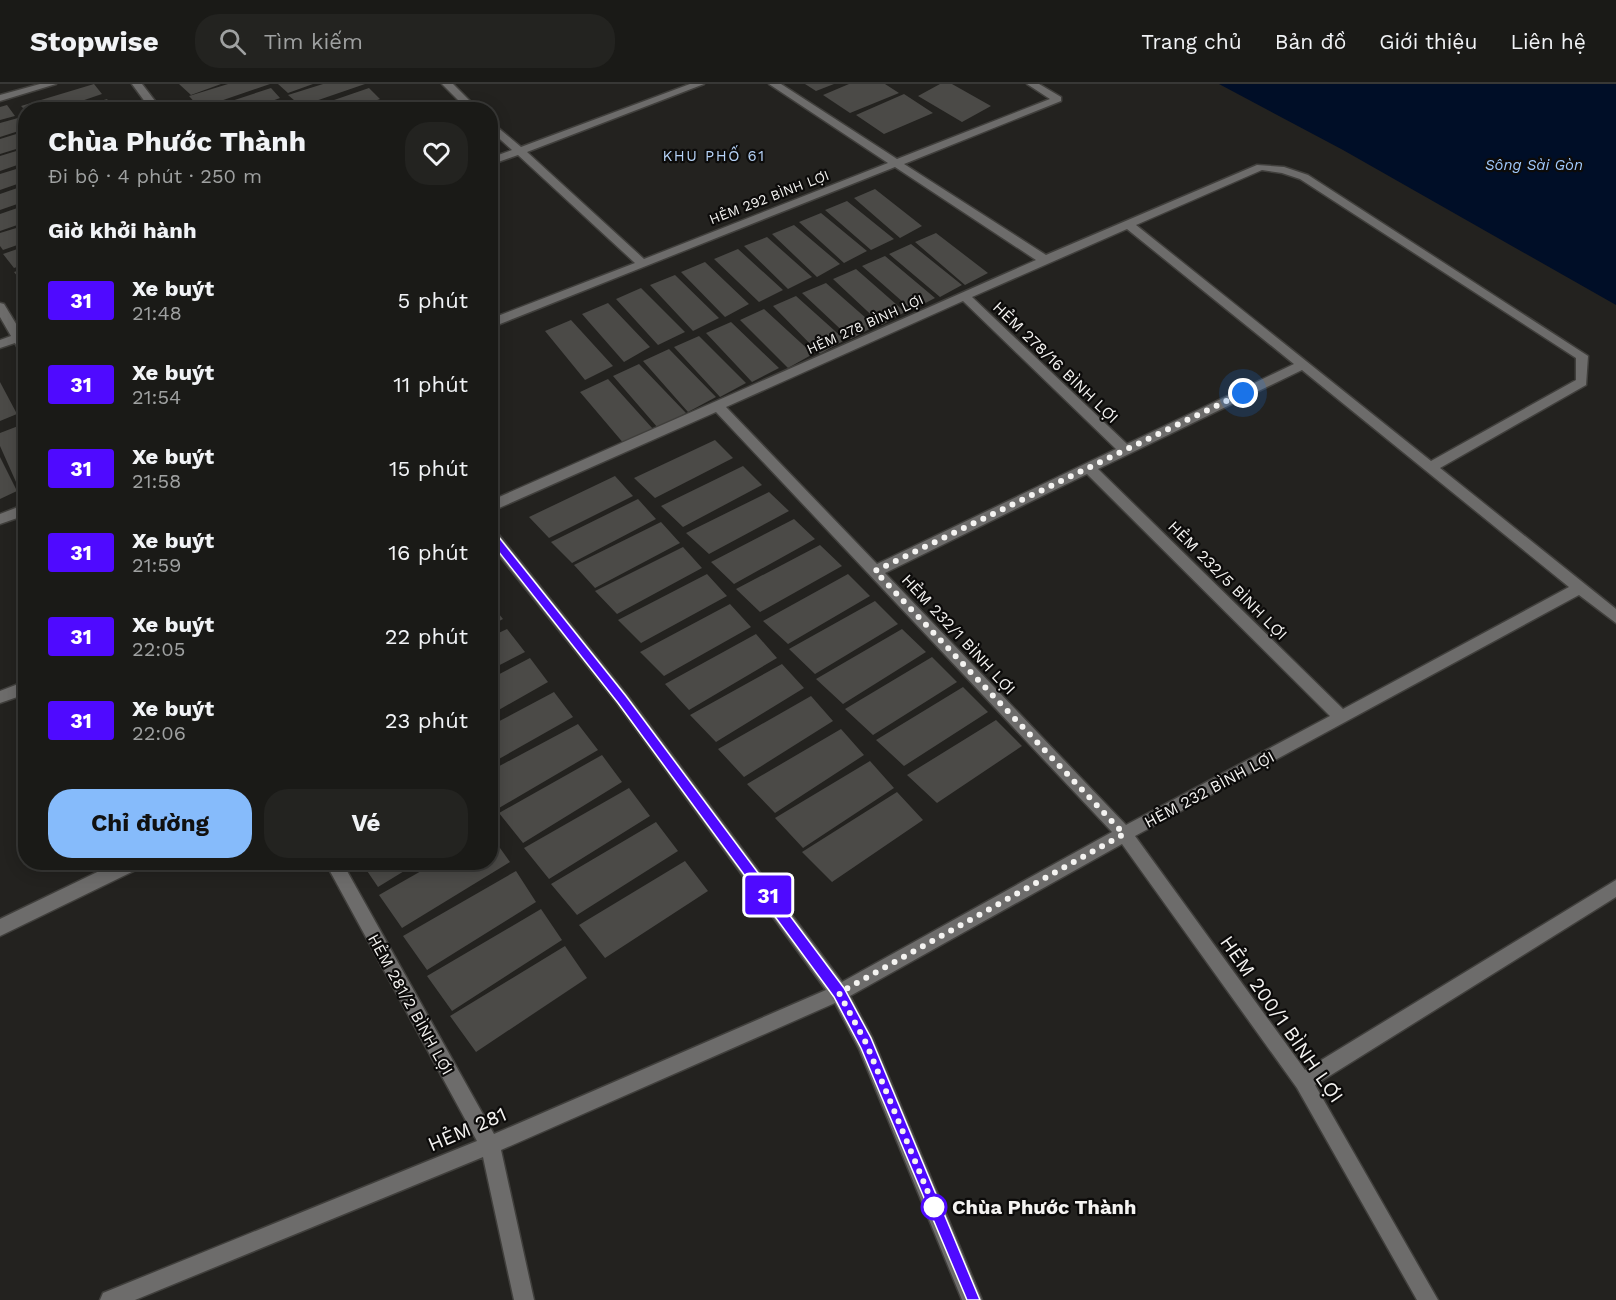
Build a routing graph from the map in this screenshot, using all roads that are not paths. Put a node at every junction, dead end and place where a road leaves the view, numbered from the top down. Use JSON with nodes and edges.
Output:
{"nodes":[{"id":1,"x":51,"y":84,"type":"edge"},
{"id":2,"x":137,"y":84,"type":"edge"},
{"id":3,"x":447,"y":84,"type":"edge"},
{"id":4,"x":699,"y":84,"type":"edge"},
{"id":5,"x":774,"y":84,"type":"edge"},
{"id":6,"x":1032,"y":84,"type":"edge"},
{"id":7,"x":0,"y":98,"type":"edge"},
{"id":8,"x":151,"y":102,"type":"edge"},
{"id":9,"x":466,"y":102,"type":"edge"},
{"id":10,"x":498,"y":131,"type":"edge"},
{"id":11,"x":519,"y":151,"type":"junction"},
{"id":12,"x":498,"y":159,"type":"edge"},
{"id":13,"x":897,"y":163,"type":"junction"},
{"id":14,"x":1128,"y":224,"type":"junction"},
{"id":15,"x":1045,"y":260,"type":"junction"},
{"id":16,"x":642,"y":263,"type":"junction"},
{"id":17,"x":965,"y":297,"type":"junction"},
{"id":18,"x":0,"y":307,"type":"edge"},
{"id":19,"x":498,"y":321,"type":"edge"},
{"id":20,"x":18,"y":332,"type":"edge"},
{"id":21,"x":18,"y":337,"type":"edge"},
{"id":22,"x":0,"y":344,"type":"edge"},
{"id":23,"x":1303,"y":365,"type":"junction"},
{"id":24,"x":718,"y":406,"type":"junction"},
{"id":25,"x":1125,"y":450,"type":"junction"},
{"id":26,"x":1089,"y":468,"type":"junction"},
{"id":27,"x":1430,"y":468,"type":"junction"},
{"id":28,"x":498,"y":503,"type":"edge"},
{"id":29,"x":18,"y":512,"type":"edge"},
{"id":30,"x":0,"y":519,"type":"edge"},
{"id":31,"x":498,"y":544,"type":"edge"},
{"id":32,"x":875,"y":571,"type":"junction"},
{"id":33,"x":1580,"y":588,"type":"junction"},
{"id":34,"x":1616,"y":617,"type":"edge"},
{"id":35,"x":18,"y":690,"type":"edge"},
{"id":36,"x":0,"y":697,"type":"edge"},
{"id":37,"x":1342,"y":718,"type":"junction"},
{"id":38,"x":1124,"y":834,"type":"junction"},
{"id":39,"x":120,"y":870,"type":"edge"},
{"id":40,"x":337,"y":870,"type":"edge"},
{"id":41,"x":1616,"y":888,"type":"edge"},
{"id":42,"x":0,"y":928,"type":"edge"},
{"id":43,"x":839,"y":993,"type":"junction"},
{"id":44,"x":1303,"y":1082,"type":"junction"},
{"id":45,"x":490,"y":1145,"type":"junction"},
{"id":46,"x":110,"y":1300,"type":"edge"},
{"id":47,"x":524,"y":1300,"type":"edge"},
{"id":48,"x":972,"y":1300,"type":"edge"},
{"id":49,"x":1428,"y":1300,"type":"edge"}],
"edges":[{"from":1,"to":7,"type":"street"},
{"from":2,"to":8,"type":"street"},
{"from":3,"to":9,"type":"street"},
{"from":4,"to":11,"type":"street"},
{"from":5,"to":13,"type":"street"},
{"from":6,"to":13,"type":"street","name":"HẺM 292 BÌNH LỢI"},
{"from":10,"to":11,"type":"street"},
{"from":11,"to":12,"type":"street"},
{"from":11,"to":16,"type":"street"},
{"from":13,"to":15,"type":"street"},
{"from":13,"to":16,"type":"street","name":"HẺM 292 BÌNH LỢI"},
{"from":14,"to":15,"type":"street","name":"HẺM 278 BÌNH LỢI"},
{"from":14,"to":23,"type":"street"},
{"from":14,"to":27,"type":"street","name":"HẺM 278 BÌNH LỢI"},
{"from":15,"to":17,"type":"street","name":"HẺM 278 BÌNH LỢI"},
{"from":16,"to":19,"type":"street","name":"HẺM 292 BÌNH LỢI"},
{"from":17,"to":24,"type":"street","name":"HẺM 278 BÌNH LỢI"},
{"from":17,"to":25,"type":"street","name":"HẺM 278/16 BÌNH LỢI"},
{"from":18,"to":20,"type":"street"},
{"from":21,"to":22,"type":"street"},
{"from":23,"to":25,"type":"street"},
{"from":23,"to":27,"type":"street"},
{"from":24,"to":28,"type":"street","name":"HẺM 278 BÌNH LỢI"},
{"from":24,"to":32,"type":"street","name":"HẺM 232/1 BÌNH LỢI"},
{"from":25,"to":26,"type":"street"},
{"from":26,"to":32,"type":"street"},
{"from":26,"to":37,"type":"street","name":"HẺM 232/5 BÌNH LỢI"},
{"from":27,"to":33,"type":"street"},
{"from":29,"to":30,"type":"street"},
{"from":31,"to":43,"type":"street"},
{"from":32,"to":38,"type":"street","name":"HẺM 232/1 BÌNH LỢI"},
{"from":33,"to":34,"type":"street"},
{"from":33,"to":37,"type":"street","name":"HẺM 232 BÌNH LỢI"},
{"from":35,"to":36,"type":"street"},
{"from":37,"to":38,"type":"street","name":"HẺM 232 BÌNH LỢI"},
{"from":38,"to":43,"type":"street","name":"HẺM 232 BÌNH LỢI"},
{"from":38,"to":44,"type":"street","name":"HẺM 200/1 BÌNH LỢI"},
{"from":39,"to":42,"type":"street"},
{"from":40,"to":45,"type":"street","name":"HẺM 281/2 BÌNH LỢI"},
{"from":41,"to":44,"type":"street"},
{"from":43,"to":45,"type":"street","name":"HẺM 281"},
{"from":43,"to":48,"type":"street"},
{"from":44,"to":49,"type":"street","name":"HẺM 200/1 BÌNH LỢI"},
{"from":45,"to":46,"type":"street","name":"HẺM 281"},
{"from":45,"to":47,"type":"street","name":"HẺM 281/2 BÌNH LỢI"}]}
